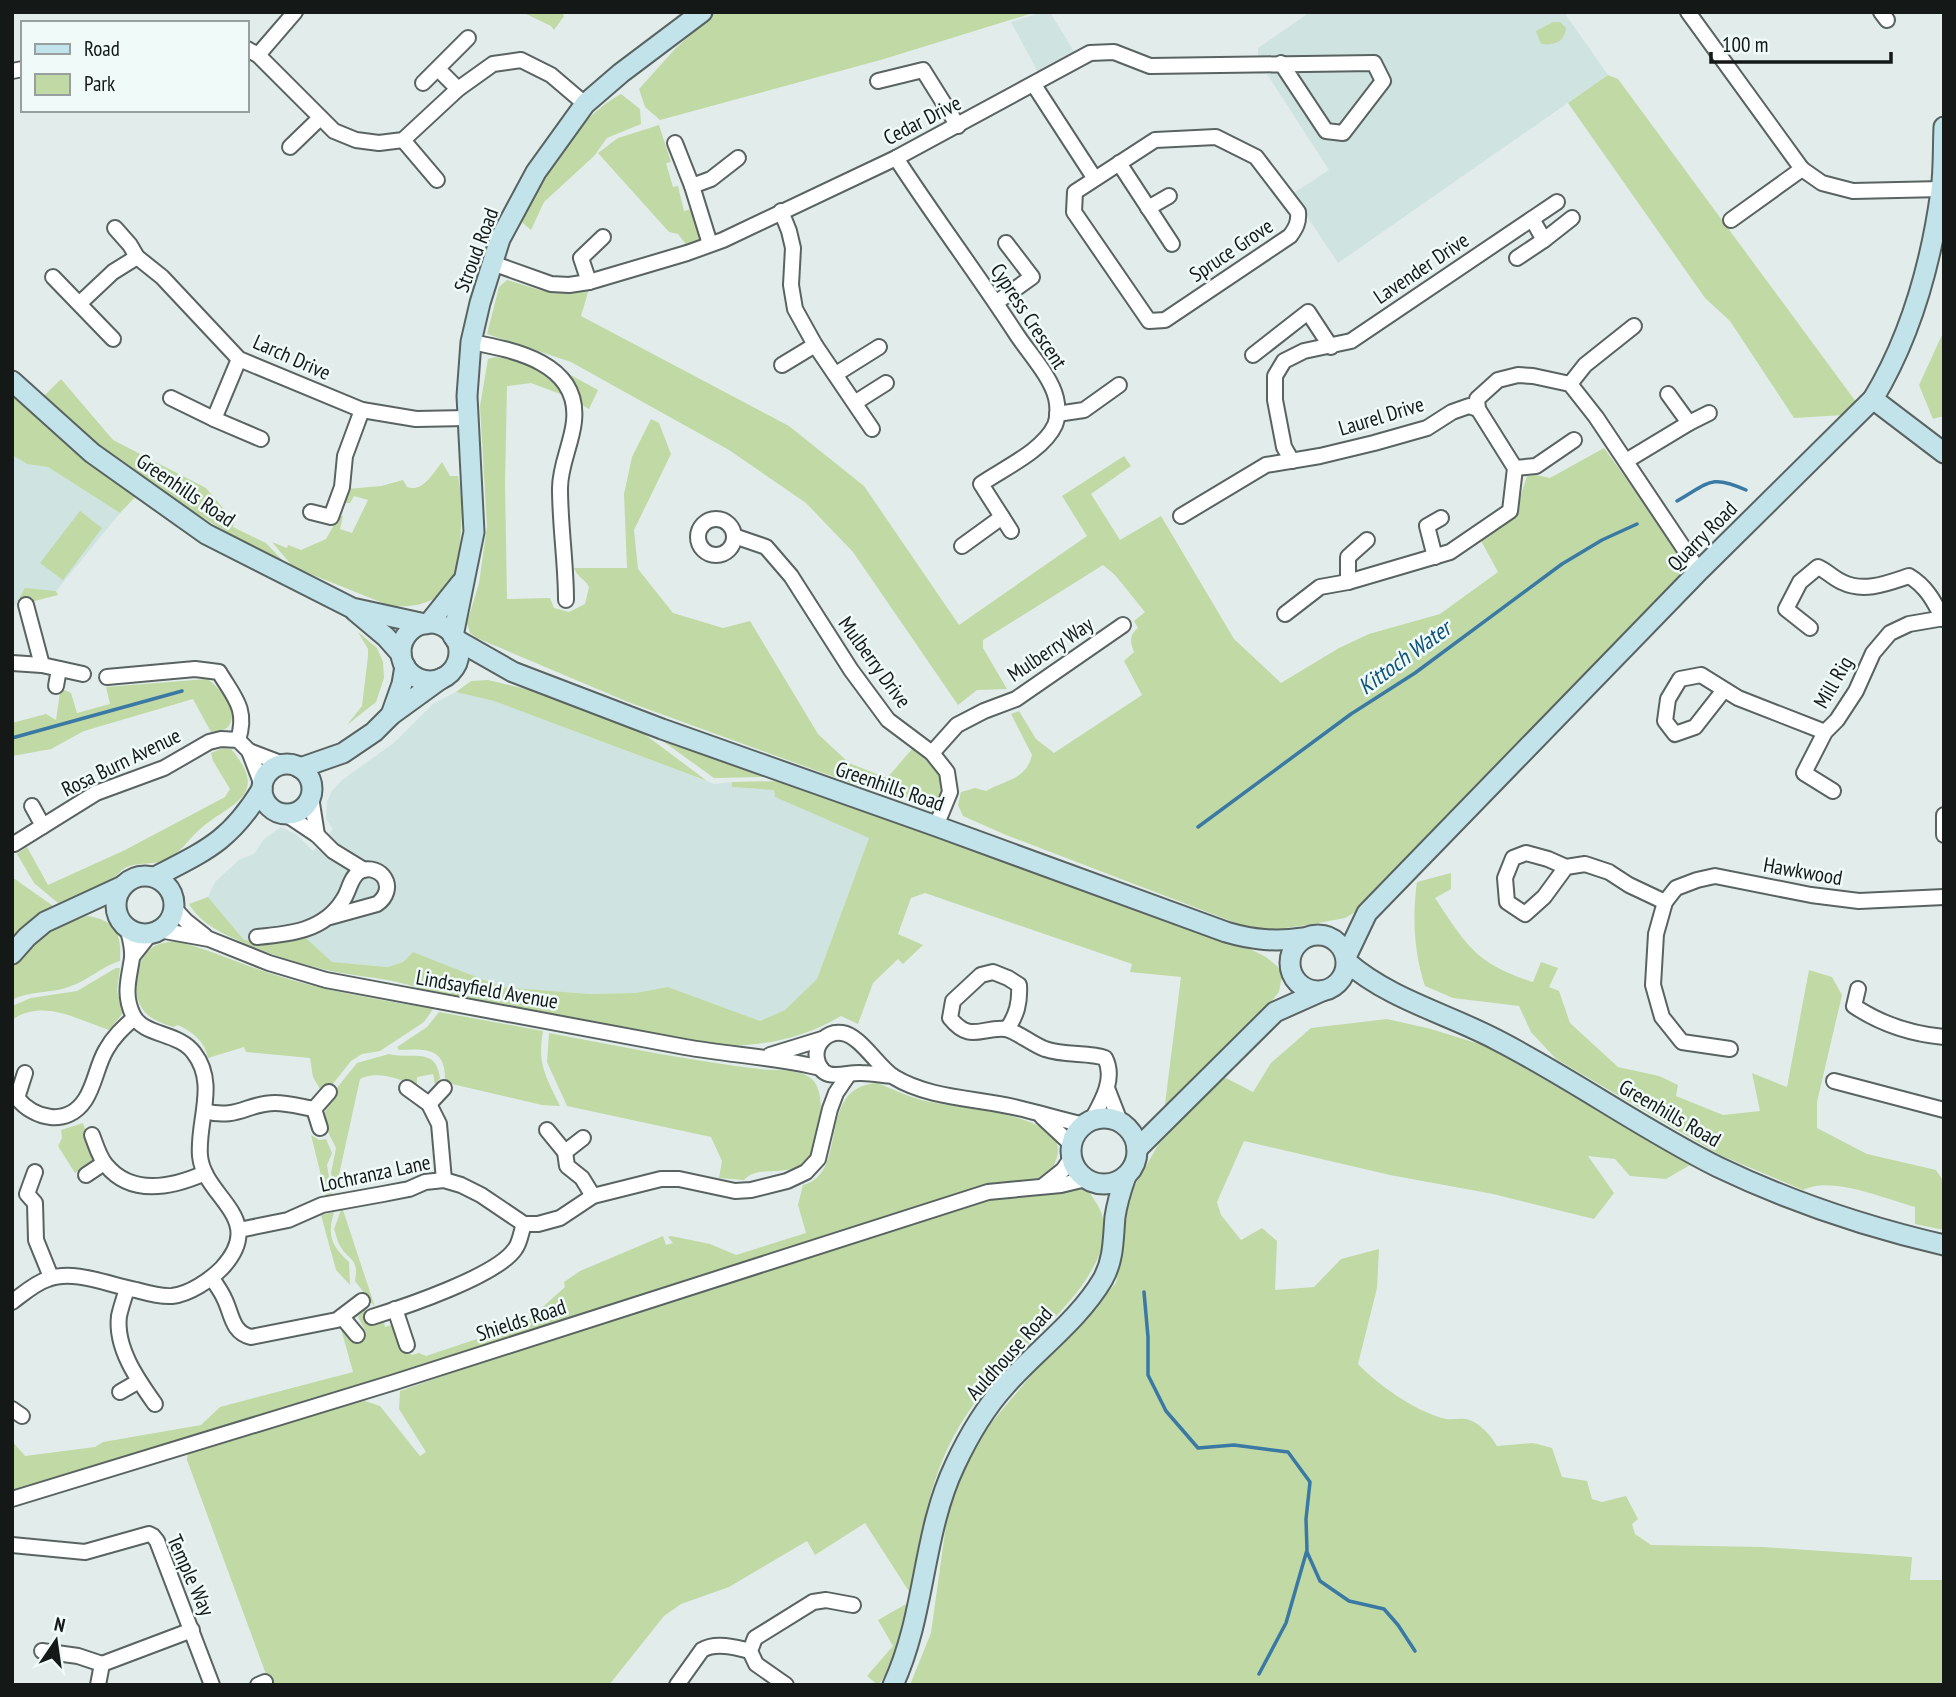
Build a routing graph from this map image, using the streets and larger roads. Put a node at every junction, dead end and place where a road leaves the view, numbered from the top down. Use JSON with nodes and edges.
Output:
{"nodes":[{"id":1,"x":295,"y":12,"type":"edge"},
{"id":2,"x":702,"y":12,"type":"edge"},
{"id":3,"x":1688,"y":12,"type":"edge"},
{"id":4,"x":468,"y":38,"type":"dead end"},
{"id":5,"x":252,"y":52,"type":"edge"},
{"id":6,"x":1281,"y":63,"type":"junction"},
{"id":7,"x":12,"y":66,"type":"edge"},
{"id":8,"x":438,"y":69,"type":"junction"},
{"id":9,"x":13,"y":71,"type":"edge"},
{"id":10,"x":878,"y":81,"type":"dead end"},
{"id":11,"x":423,"y":83,"type":"dead end"},
{"id":12,"x":1034,"y":85,"type":"junction"},
{"id":13,"x":458,"y":89,"type":"junction"},
{"id":14,"x":585,"y":104,"type":"junction"},
{"id":15,"x":320,"y":118,"type":"junction"},
{"id":16,"x":958,"y":126,"type":"junction"},
{"id":17,"x":1944,"y":127,"type":"edge"},
{"id":18,"x":403,"y":141,"type":"junction"},
{"id":19,"x":675,"y":143,"type":"dead end"},
{"id":20,"x":290,"y":147,"type":"dead end"},
{"id":21,"x":738,"y":158,"type":"dead end"},
{"id":22,"x":896,"y":158,"type":"junction"},
{"id":23,"x":1119,"y":163,"type":"junction"},
{"id":24,"x":1802,"y":169,"type":"junction"},
{"id":25,"x":1095,"y":179,"type":"junction"},
{"id":26,"x":437,"y":180,"type":"dead end"},
{"id":27,"x":692,"y":186,"type":"junction"},
{"id":28,"x":1942,"y":189,"type":"junction"},
{"id":29,"x":1169,"y":196,"type":"dead end"},
{"id":30,"x":1557,"y":202,"type":"dead end"},
{"id":31,"x":1148,"y":208,"type":"junction"},
{"id":32,"x":780,"y":211,"type":"junction"},
{"id":33,"x":1572,"y":218,"type":"dead end"},
{"id":34,"x":1532,"y":219,"type":"junction"},
{"id":35,"x":1731,"y":219,"type":"dead end"},
{"id":36,"x":116,"y":229,"type":"dead end"},
{"id":37,"x":603,"y":237,"type":"dead end"},
{"id":38,"x":1544,"y":240,"type":"junction"},
{"id":39,"x":1006,"y":243,"type":"dead end"},
{"id":40,"x":710,"y":244,"type":"junction"},
{"id":41,"x":1172,"y":244,"type":"dead end"},
{"id":42,"x":137,"y":257,"type":"junction"},
{"id":43,"x":1517,"y":258,"type":"dead end"},
{"id":44,"x":492,"y":263,"type":"junction"},
{"id":45,"x":53,"y":276,"type":"dead end"},
{"id":46,"x":589,"y":282,"type":"junction"},
{"id":47,"x":997,"y":302,"type":"junction"},
{"id":48,"x":80,"y":303,"type":"junction"},
{"id":49,"x":1634,"y":326,"type":"dead end"},
{"id":50,"x":113,"y":339,"type":"dead end"},
{"id":51,"x":471,"y":342,"type":"junction"},
{"id":52,"x":815,"y":345,"type":"junction"},
{"id":53,"x":879,"y":347,"type":"dead end"},
{"id":54,"x":1331,"y":347,"type":"junction"},
{"id":55,"x":1253,"y":355,"type":"dead end"},
{"id":56,"x":239,"y":359,"type":"junction"},
{"id":57,"x":782,"y":365,"type":"dead end"},
{"id":58,"x":836,"y":374,"type":"junction"},
{"id":59,"x":12,"y":381,"type":"edge"},
{"id":60,"x":886,"y":383,"type":"dead end"},
{"id":61,"x":1570,"y":384,"type":"junction"},
{"id":62,"x":1119,"y":385,"type":"dead end"},
{"id":63,"x":1668,"y":394,"type":"dead end"},
{"id":64,"x":171,"y":398,"type":"dead end"},
{"id":65,"x":1873,"y":399,"type":"junction"},
{"id":66,"x":856,"y":402,"type":"junction"},
{"id":67,"x":1478,"y":409,"type":"junction"},
{"id":68,"x":362,"y":410,"type":"junction"},
{"id":69,"x":1709,"y":413,"type":"dead end"},
{"id":70,"x":1057,"y":414,"type":"junction"},
{"id":71,"x":467,"y":418,"type":"junction"},
{"id":72,"x":214,"y":419,"type":"junction"},
{"id":73,"x":1689,"y":423,"type":"junction"},
{"id":74,"x":872,"y":429,"type":"dead end"},
{"id":75,"x":261,"y":439,"type":"dead end"},
{"id":76,"x":1574,"y":440,"type":"dead end"},
{"id":77,"x":1944,"y":453,"type":"edge"},
{"id":78,"x":1292,"y":461,"type":"junction"},
{"id":79,"x":1626,"y":461,"type":"junction"},
{"id":80,"x":1515,"y":468,"type":"junction"},
{"id":81,"x":311,"y":512,"type":"dead end"},
{"id":82,"x":1181,"y":516,"type":"dead end"},
{"id":83,"x":1002,"y":517,"type":"junction"},
{"id":84,"x":1441,"y":518,"type":"dead end"},
{"id":85,"x":1012,"y":531,"type":"dead end"},
{"id":86,"x":734,"y":536,"type":"dead end"},
{"id":87,"x":1367,"y":540,"type":"dead end"},
{"id":88,"x":962,"y":546,"type":"dead end"},
{"id":89,"x":1434,"y":557,"type":"junction"},
{"id":90,"x":1699,"y":571,"type":"junction"},
{"id":91,"x":464,"y":579,"type":"junction"},
{"id":92,"x":1348,"y":582,"type":"junction"},
{"id":93,"x":566,"y":600,"type":"dead end"},
{"id":94,"x":26,"y":605,"type":"dead end"},
{"id":95,"x":352,"y":608,"type":"junction"},
{"id":96,"x":1285,"y":614,"type":"dead end"},
{"id":97,"x":1943,"y":619,"type":"edge"},
{"id":98,"x":427,"y":624,"type":"junction"},
{"id":99,"x":1123,"y":625,"type":"dead end"},
{"id":100,"x":1810,"y":628,"type":"dead end"},
{"id":101,"x":454,"y":637,"type":"junction"},
{"id":102,"x":403,"y":660,"type":"junction"},
{"id":103,"x":12,"y":663,"type":"edge"},
{"id":104,"x":42,"y":665,"type":"junction"},
{"id":105,"x":60,"y":668,"type":"junction"},
{"id":106,"x":513,"y":672,"type":"junction"},
{"id":107,"x":448,"y":673,"type":"junction"},
{"id":108,"x":83,"y":674,"type":"dead end"},
{"id":109,"x":107,"y":677,"type":"dead end"},
{"id":110,"x":55,"y":686,"type":"dead end"},
{"id":111,"x":1724,"y":690,"type":"junction"},
{"id":112,"x":391,"y":715,"type":"junction"},
{"id":113,"x":1825,"y":732,"type":"junction"},
{"id":114,"x":243,"y":746,"type":"junction"},
{"id":115,"x":343,"y":753,"type":"junction"},
{"id":116,"x":932,"y":753,"type":"junction"},
{"id":117,"x":291,"y":766,"type":"junction"},
{"id":118,"x":262,"y":787,"type":"junction"},
{"id":119,"x":1833,"y":791,"type":"dead end"},
{"id":120,"x":311,"y":793,"type":"junction"},
{"id":121,"x":32,"y":806,"type":"dead end"},
{"id":122,"x":283,"y":814,"type":"junction"},
{"id":123,"x":1944,"y":814,"type":"edge"},
{"id":124,"x":43,"y":826,"type":"junction"},
{"id":125,"x":936,"y":826,"type":"junction"},
{"id":126,"x":234,"y":829,"type":"junction"},
{"id":127,"x":317,"y":835,"type":"junction"},
{"id":128,"x":1944,"y":835,"type":"edge"},
{"id":129,"x":14,"y":844,"type":"edge"},
{"id":130,"x":333,"y":851,"type":"junction"},
{"id":131,"x":202,"y":854,"type":"junction"},
{"id":132,"x":1566,"y":867,"type":"junction"},
{"id":133,"x":364,"y":870,"type":"junction"},
{"id":134,"x":155,"y":877,"type":"junction"},
{"id":135,"x":351,"y":886,"type":"junction"},
{"id":136,"x":122,"y":887,"type":"junction"},
{"id":137,"x":1944,"y":897,"type":"edge"},
{"id":138,"x":1665,"y":902,"type":"junction"},
{"id":139,"x":174,"y":904,"type":"junction"},
{"id":140,"x":365,"y":906,"type":"junction"},
{"id":141,"x":72,"y":909,"type":"junction"},
{"id":142,"x":1367,"y":913,"type":"junction"},
{"id":143,"x":330,"y":917,"type":"junction"},
{"id":144,"x":123,"y":922,"type":"junction"},
{"id":145,"x":155,"y":932,"type":"junction"},
{"id":146,"x":1312,"y":936,"type":"junction"},
{"id":147,"x":257,"y":937,"type":"dead end"},
{"id":148,"x":209,"y":939,"type":"junction"},
{"id":149,"x":1252,"y":940,"type":"junction"},
{"id":150,"x":12,"y":954,"type":"edge"},
{"id":151,"x":132,"y":957,"type":"junction"},
{"id":152,"x":1346,"y":960,"type":"junction"},
{"id":153,"x":1291,"y":970,"type":"junction"},
{"id":154,"x":1858,"y":989,"type":"dead end"},
{"id":155,"x":1327,"y":990,"type":"junction"},
{"id":156,"x":1387,"y":990,"type":"junction"},
{"id":157,"x":1275,"y":1012,"type":"junction"},
{"id":158,"x":134,"y":1018,"type":"junction"},
{"id":159,"x":1007,"y":1029,"type":"junction"},
{"id":160,"x":1944,"y":1037,"type":"edge"},
{"id":161,"x":822,"y":1039,"type":"junction"},
{"id":162,"x":857,"y":1041,"type":"junction"},
{"id":163,"x":1730,"y":1049,"type":"dead end"},
{"id":164,"x":762,"y":1057,"type":"junction"},
{"id":165,"x":823,"y":1070,"type":"junction"},
{"id":166,"x":25,"y":1073,"type":"dead end"},
{"id":167,"x":849,"y":1074,"type":"junction"},
{"id":168,"x":893,"y":1076,"type":"junction"},
{"id":169,"x":1833,"y":1081,"type":"dead end"},
{"id":170,"x":407,"y":1088,"type":"dead end"},
{"id":171,"x":444,"y":1088,"type":"dead end"},
{"id":172,"x":1107,"y":1088,"type":"junction"},
{"id":173,"x":329,"y":1092,"type":"dead end"},
{"id":174,"x":14,"y":1099,"type":"edge"},
{"id":175,"x":429,"y":1104,"type":"junction"},
{"id":176,"x":830,"y":1108,"type":"junction"},
{"id":177,"x":314,"y":1109,"type":"junction"},
{"id":178,"x":1944,"y":1110,"type":"edge"},
{"id":179,"x":204,"y":1111,"type":"junction"},
{"id":180,"x":1176,"y":1111,"type":"junction"},
{"id":181,"x":1038,"y":1114,"type":"junction"},
{"id":182,"x":1088,"y":1123,"type":"junction"},
{"id":183,"x":1122,"y":1124,"type":"junction"},
{"id":184,"x":320,"y":1128,"type":"dead end"},
{"id":185,"x":547,"y":1130,"type":"dead end"},
{"id":186,"x":92,"y":1135,"type":"dead end"},
{"id":187,"x":583,"y":1138,"type":"dead end"},
{"id":188,"x":1137,"y":1149,"type":"junction"},
{"id":189,"x":1072,"y":1151,"type":"junction"},
{"id":190,"x":565,"y":1152,"type":"junction"},
{"id":191,"x":104,"y":1163,"type":"junction"},
{"id":192,"x":35,"y":1172,"type":"dead end"},
{"id":193,"x":205,"y":1173,"type":"junction"},
{"id":194,"x":86,"y":1175,"type":"dead end"},
{"id":195,"x":1126,"y":1176,"type":"junction"},
{"id":196,"x":444,"y":1180,"type":"junction"},
{"id":197,"x":1089,"y":1181,"type":"junction"},
{"id":198,"x":1043,"y":1186,"type":"junction"},
{"id":199,"x":593,"y":1195,"type":"junction"},
{"id":200,"x":20,"y":1196,"type":"edge"},
{"id":201,"x":1115,"y":1217,"type":"junction"},
{"id":202,"x":524,"y":1224,"type":"junction"},
{"id":203,"x":239,"y":1230,"type":"junction"},
{"id":204,"x":1944,"y":1245,"type":"edge"},
{"id":205,"x":51,"y":1277,"type":"junction"},
{"id":206,"x":212,"y":1278,"type":"junction"},
{"id":207,"x":127,"y":1289,"type":"junction"},
{"id":208,"x":12,"y":1301,"type":"edge"},
{"id":209,"x":362,"y":1301,"type":"dead end"},
{"id":210,"x":395,"y":1309,"type":"junction"},
{"id":211,"x":342,"y":1317,"type":"junction"},
{"id":212,"x":372,"y":1317,"type":"dead end"},
{"id":213,"x":357,"y":1335,"type":"dead end"},
{"id":214,"x":407,"y":1345,"type":"dead end"},
{"id":215,"x":139,"y":1381,"type":"junction"},
{"id":216,"x":120,"y":1392,"type":"dead end"},
{"id":217,"x":155,"y":1404,"type":"dead end"},
{"id":218,"x":12,"y":1499,"type":"edge"},
{"id":219,"x":12,"y":1545,"type":"edge"},
{"id":220,"x":853,"y":1605,"type":"dead end"},
{"id":221,"x":192,"y":1630,"type":"junction"},
{"id":222,"x":42,"y":1651,"type":"dead end"},
{"id":223,"x":750,"y":1651,"type":"junction"},
{"id":224,"x":102,"y":1664,"type":"junction"},
{"id":225,"x":98,"y":1685,"type":"edge"},
{"id":226,"x":212,"y":1685,"type":"edge"},
{"id":227,"x":677,"y":1685,"type":"edge"},
{"id":228,"x":786,"y":1685,"type":"edge"},
{"id":229,"x":893,"y":1685,"type":"edge"}],
"edges":[{"from":1,"to":5,"type":"street"},
{"from":2,"to":14,"type":"street","name":"Stroud Road"},
{"from":3,"to":24,"type":"street"},
{"from":4,"to":8,"type":"street"},
{"from":5,"to":15,"type":"street"},
{"from":6,"to":6,"type":"street","name":"Cedar Drive"},
{"from":6,"to":12,"type":"street","name":"Cedar Drive"},
{"from":7,"to":9,"type":"street"},
{"from":8,"to":11,"type":"street"},
{"from":8,"to":13,"type":"street"},
{"from":10,"to":16,"type":"street"},
{"from":12,"to":16,"type":"street","name":"Cedar Drive"},
{"from":12,"to":25,"type":"street"},
{"from":13,"to":14,"type":"street"},
{"from":13,"to":18,"type":"street"},
{"from":14,"to":44,"type":"street","name":"Stroud Road"},
{"from":15,"to":18,"type":"street"},
{"from":15,"to":20,"type":"street"},
{"from":16,"to":22,"type":"street","name":"Cedar Drive"},
{"from":17,"to":28,"type":"street","name":"Quarry Road"},
{"from":18,"to":26,"type":"street"},
{"from":19,"to":27,"type":"street"},
{"from":21,"to":27,"type":"street"},
{"from":22,"to":32,"type":"street","name":"Cedar Drive"},
{"from":22,"to":47,"type":"street","name":"Cypress Crescent"},
{"from":23,"to":25,"type":"street","name":"Spruce Grove"},
{"from":23,"to":25,"type":"street","name":"Spruce Grove"},
{"from":23,"to":31,"type":"street"},
{"from":24,"to":28,"type":"street"},
{"from":24,"to":35,"type":"street"},
{"from":27,"to":40,"type":"street"},
{"from":28,"to":65,"type":"street","name":"Quarry Road"},
{"from":29,"to":31,"type":"street"},
{"from":30,"to":34,"type":"street","name":"Lavender Drive"},
{"from":31,"to":41,"type":"street"},
{"from":32,"to":40,"type":"street","name":"Cedar Drive"},
{"from":32,"to":52,"type":"street"},
{"from":33,"to":38,"type":"street"},
{"from":34,"to":38,"type":"street"},
{"from":34,"to":54,"type":"street","name":"Lavender Drive"},
{"from":36,"to":42,"type":"street","name":"Larch Drive"},
{"from":37,"to":46,"type":"street"},
{"from":38,"to":43,"type":"street"},
{"from":39,"to":47,"type":"street"},
{"from":40,"to":46,"type":"street","name":"Cedar Drive"},
{"from":42,"to":48,"type":"street"},
{"from":42,"to":56,"type":"street","name":"Larch Drive"},
{"from":44,"to":46,"type":"street","name":"Cedar Drive"},
{"from":44,"to":51,"type":"street","name":"Stroud Road"},
{"from":45,"to":48,"type":"street"},
{"from":47,"to":70,"type":"street","name":"Cypress Crescent"},
{"from":48,"to":50,"type":"street"},
{"from":49,"to":61,"type":"street"},
{"from":51,"to":71,"type":"street","name":"Stroud Road"},
{"from":51,"to":93,"type":"street"},
{"from":52,"to":57,"type":"street"},
{"from":52,"to":58,"type":"street"},
{"from":53,"to":58,"type":"street"},
{"from":54,"to":55,"type":"street"},
{"from":54,"to":78,"type":"street","name":"Lavender Drive"},
{"from":56,"to":68,"type":"street","name":"Larch Drive"},
{"from":56,"to":72,"type":"street"},
{"from":58,"to":66,"type":"street"},
{"from":59,"to":95,"type":"street","name":"Greenhills Road"},
{"from":60,"to":66,"type":"street"},
{"from":61,"to":67,"type":"street"},
{"from":61,"to":79,"type":"street"},
{"from":62,"to":70,"type":"street"},
{"from":63,"to":73,"type":"street"},
{"from":64,"to":72,"type":"street"},
{"from":65,"to":77,"type":"street"},
{"from":65,"to":90,"type":"street","name":"Quarry Road"},
{"from":66,"to":74,"type":"street"},
{"from":67,"to":78,"type":"street","name":"Laurel Drive"},
{"from":67,"to":80,"type":"street"},
{"from":68,"to":71,"type":"street","name":"Larch Drive"},
{"from":68,"to":81,"type":"street"},
{"from":69,"to":73,"type":"street"},
{"from":70,"to":83,"type":"street"},
{"from":71,"to":91,"type":"street","name":"Stroud Road"},
{"from":72,"to":75,"type":"street"},
{"from":73,"to":79,"type":"street"},
{"from":76,"to":80,"type":"street"},
{"from":78,"to":82,"type":"street","name":"Laurel Drive"},
{"from":79,"to":90,"type":"street"},
{"from":80,"to":89,"type":"street"},
{"from":83,"to":85,"type":"street"},
{"from":83,"to":88,"type":"street"},
{"from":84,"to":89,"type":"street"},
{"from":86,"to":116,"type":"street","name":"Mulberry Drive"},
{"from":87,"to":92,"type":"street"},
{"from":89,"to":92,"type":"street"},
{"from":90,"to":142,"type":"street","name":"Quarry Road"},
{"from":91,"to":98,"type":"street","name":"Stroud Road"},
{"from":91,"to":101,"type":"street","name":"Stroud Road"},
{"from":92,"to":96,"type":"street"},
{"from":94,"to":104,"type":"street"},
{"from":95,"to":98,"type":"street","name":"Greenhills Road"},
{"from":95,"to":102,"type":"street","name":"Greenhills Road"},
{"from":97,"to":100,"type":"street"},
{"from":97,"to":113,"type":"street","name":"Mill Rig"},
{"from":98,"to":101,"type":"street"},
{"from":98,"to":102,"type":"street"},
{"from":99,"to":116,"type":"street","name":"Mulberry Way"},
{"from":101,"to":106,"type":"street","name":"Greenhills Road"},
{"from":101,"to":107,"type":"street"},
{"from":102,"to":107,"type":"street"},
{"from":102,"to":112,"type":"street"},
{"from":103,"to":104,"type":"street"},
{"from":104,"to":105,"type":"street"},
{"from":105,"to":108,"type":"street"},
{"from":105,"to":110,"type":"street"},
{"from":106,"to":107,"type":"street","name":"Greenhills Road"},
{"from":106,"to":125,"type":"street","name":"Greenhills Road"},
{"from":107,"to":112,"type":"street"},
{"from":109,"to":114,"type":"street"},
{"from":111,"to":111,"type":"street"},
{"from":111,"to":113,"type":"street"},
{"from":112,"to":115,"type":"street"},
{"from":113,"to":119,"type":"street","name":"Mill Rig"},
{"from":114,"to":117,"type":"street"},
{"from":114,"to":118,"type":"street"},
{"from":114,"to":124,"type":"street","name":"Rosa Burn Avenue"},
{"from":115,"to":117,"type":"street"},
{"from":115,"to":120,"type":"street"},
{"from":116,"to":125,"type":"street","name":"Mulberry Drive"},
{"from":117,"to":118,"type":"street"},
{"from":117,"to":120,"type":"street"},
{"from":118,"to":122,"type":"street"},
{"from":118,"to":126,"type":"street"},
{"from":120,"to":122,"type":"street"},
{"from":120,"to":127,"type":"street"},
{"from":121,"to":124,"type":"street"},
{"from":122,"to":126,"type":"street"},
{"from":122,"to":127,"type":"street"},
{"from":123,"to":128,"type":"street"},
{"from":124,"to":129,"type":"street","name":"Rosa Burn Avenue"},
{"from":125,"to":149,"type":"street","name":"Greenhills Road"},
{"from":126,"to":131,"type":"street"},
{"from":127,"to":130,"type":"street"},
{"from":130,"to":133,"type":"street"},
{"from":130,"to":135,"type":"street"},
{"from":131,"to":134,"type":"street"},
{"from":131,"to":139,"type":"street"},
{"from":132,"to":132,"type":"street"},
{"from":132,"to":138,"type":"street"},
{"from":133,"to":135,"type":"street"},
{"from":133,"to":140,"type":"street"},
{"from":134,"to":136,"type":"street"},
{"from":134,"to":139,"type":"street"},
{"from":135,"to":140,"type":"street"},
{"from":135,"to":143,"type":"street"},
{"from":136,"to":141,"type":"street"},
{"from":136,"to":144,"type":"street"},
{"from":137,"to":138,"type":"street","name":"Hawkwood"},
{"from":138,"to":163,"type":"street"},
{"from":139,"to":145,"type":"street"},
{"from":139,"to":148,"type":"street","name":"Lindsayfield Avenue"},
{"from":140,"to":143,"type":"street"},
{"from":141,"to":144,"type":"street"},
{"from":141,"to":150,"type":"street"},
{"from":142,"to":146,"type":"street","name":"Quarry Road"},
{"from":142,"to":152,"type":"street","name":"Quarry Road"},
{"from":143,"to":147,"type":"street"},
{"from":144,"to":145,"type":"street"},
{"from":144,"to":151,"type":"street"},
{"from":145,"to":148,"type":"street","name":"Lindsayfield Avenue"},
{"from":145,"to":151,"type":"street"},
{"from":146,"to":149,"type":"street","name":"Greenhills Road"},
{"from":146,"to":152,"type":"street"},
{"from":146,"to":153,"type":"street"},
{"from":148,"to":164,"type":"street","name":"Lindsayfield Avenue"},
{"from":149,"to":153,"type":"street","name":"Greenhills Road"},
{"from":151,"to":158,"type":"street"},
{"from":152,"to":155,"type":"street"},
{"from":152,"to":156,"type":"street","name":"Greenhills Road"},
{"from":153,"to":155,"type":"street"},
{"from":153,"to":157,"type":"street"},
{"from":154,"to":160,"type":"street"},
{"from":155,"to":156,"type":"street","name":"Greenhills Road"},
{"from":155,"to":157,"type":"street"},
{"from":156,"to":204,"type":"street","name":"Greenhills Road"},
{"from":157,"to":180,"type":"street"},
{"from":158,"to":174,"type":"street"},
{"from":158,"to":179,"type":"street"},
{"from":159,"to":159,"type":"street"},
{"from":159,"to":172,"type":"street"},
{"from":161,"to":162,"type":"street","name":"Lindsayfield Avenue"},
{"from":161,"to":164,"type":"street","name":"Lindsayfield Avenue"},
{"from":161,"to":165,"type":"street"},
{"from":162,"to":167,"type":"street"},
{"from":162,"to":168,"type":"street","name":"Lindsayfield Avenue"},
{"from":164,"to":165,"type":"street","name":"Lindsayfield Avenue"},
{"from":165,"to":167,"type":"street","name":"Lindsayfield Avenue"},
{"from":165,"to":176,"type":"street"},
{"from":166,"to":174,"type":"street"},
{"from":167,"to":168,"type":"street","name":"Lindsayfield Avenue"},
{"from":167,"to":176,"type":"street"},
{"from":168,"to":181,"type":"street","name":"Lindsayfield Avenue"},
{"from":169,"to":178,"type":"street"},
{"from":170,"to":175,"type":"street"},
{"from":171,"to":175,"type":"street"},
{"from":172,"to":182,"type":"street"},
{"from":172,"to":183,"type":"street"},
{"from":173,"to":177,"type":"street"},
{"from":175,"to":196,"type":"street"},
{"from":176,"to":199,"type":"street"},
{"from":177,"to":179,"type":"street"},
{"from":177,"to":184,"type":"street"},
{"from":179,"to":193,"type":"street"},
{"from":180,"to":183,"type":"street"},
{"from":180,"to":188,"type":"street"},
{"from":181,"to":182,"type":"street","name":"Lindsayfield Avenue"},
{"from":181,"to":189,"type":"street","name":"Lindsayfield Avenue"},
{"from":182,"to":183,"type":"street"},
{"from":182,"to":189,"type":"street"},
{"from":183,"to":188,"type":"street"},
{"from":185,"to":190,"type":"street"},
{"from":186,"to":191,"type":"street"},
{"from":187,"to":190,"type":"street"},
{"from":188,"to":195,"type":"street"},
{"from":189,"to":197,"type":"street"},
{"from":189,"to":198,"type":"street"},
{"from":190,"to":199,"type":"street"},
{"from":191,"to":193,"type":"street"},
{"from":191,"to":194,"type":"street"},
{"from":192,"to":200,"type":"street"},
{"from":193,"to":203,"type":"street"},
{"from":195,"to":197,"type":"street"},
{"from":195,"to":201,"type":"street","name":"Auldhouse Road"},
{"from":196,"to":202,"type":"street","name":"Lochranza Lane"},
{"from":196,"to":203,"type":"street","name":"Lochranza Lane"},
{"from":197,"to":198,"type":"street","name":"Shields Road"},
{"from":197,"to":201,"type":"street"},
{"from":198,"to":218,"type":"street","name":"Shields Road"},
{"from":199,"to":202,"type":"street"},
{"from":200,"to":205,"type":"street"},
{"from":201,"to":229,"type":"street","name":"Auldhouse Road"},
{"from":202,"to":210,"type":"street"},
{"from":203,"to":206,"type":"street"},
{"from":205,"to":207,"type":"street"},
{"from":205,"to":208,"type":"street"},
{"from":206,"to":207,"type":"street"},
{"from":206,"to":211,"type":"street"},
{"from":207,"to":215,"type":"street"},
{"from":209,"to":211,"type":"street"},
{"from":210,"to":212,"type":"street"},
{"from":210,"to":214,"type":"street"},
{"from":211,"to":213,"type":"street"},
{"from":215,"to":216,"type":"street"},
{"from":215,"to":217,"type":"street"},
{"from":219,"to":221,"type":"street","name":"Temple Way"},
{"from":220,"to":223,"type":"street"},
{"from":221,"to":224,"type":"street"},
{"from":221,"to":226,"type":"street","name":"Temple Way"},
{"from":222,"to":224,"type":"street"},
{"from":223,"to":227,"type":"street"},
{"from":223,"to":228,"type":"street"},
{"from":224,"to":225,"type":"street"}]}
